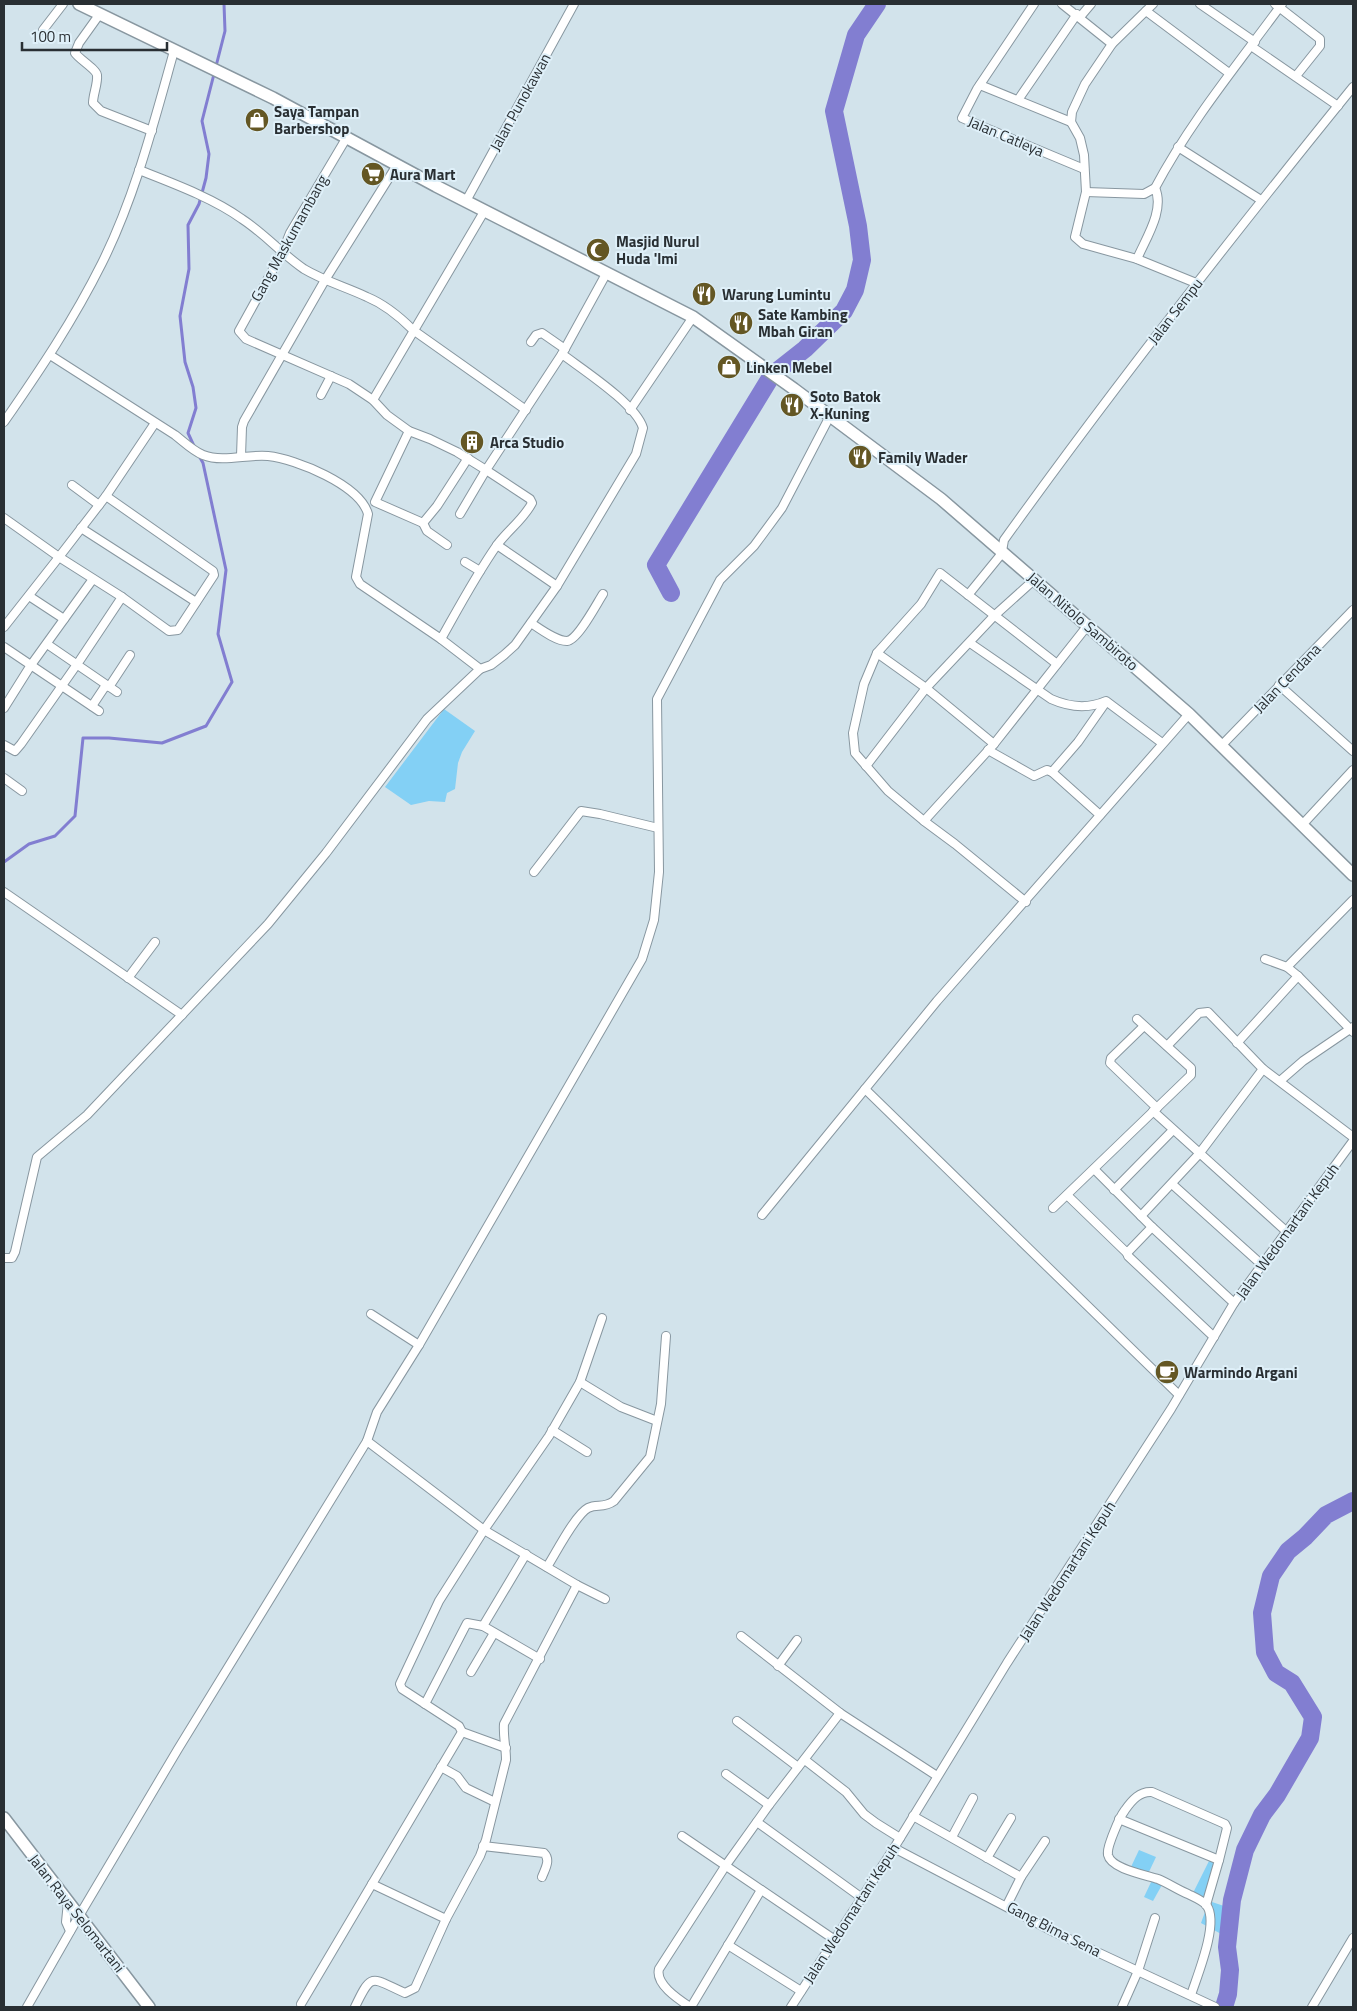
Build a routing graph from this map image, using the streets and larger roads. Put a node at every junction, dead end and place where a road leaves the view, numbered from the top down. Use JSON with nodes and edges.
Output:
{"nodes":[{"id":1,"x":63,"y":4,"type":"edge"},
{"id":2,"x":79,"y":4,"type":"edge"},
{"id":3,"x":574,"y":4,"type":"edge"},
{"id":4,"x":1034,"y":4,"type":"edge"},
{"id":5,"x":1062,"y":4,"type":"edge"},
{"id":6,"x":1091,"y":4,"type":"edge"},
{"id":7,"x":1152,"y":4,"type":"edge"},
{"id":8,"x":1200,"y":4,"type":"edge"},
{"id":9,"x":1279,"y":5,"type":"edge"},
{"id":10,"x":1146,"y":11,"type":"junction"},
{"id":11,"x":99,"y":15,"type":"junction"},
{"id":12,"x":1078,"y":15,"type":"junction"},
{"id":13,"x":43,"y":30,"type":"dead end"},
{"id":14,"x":1112,"y":44,"type":"junction"},
{"id":15,"x":1253,"y":44,"type":"junction"},
{"id":16,"x":174,"y":51,"type":"junction"},
{"id":17,"x":1229,"y":73,"type":"junction"},
{"id":18,"x":1296,"y":76,"type":"junction"},
{"id":19,"x":980,"y":85,"type":"junction"},
{"id":20,"x":1353,"y":87,"type":"edge"},
{"id":21,"x":1018,"y":100,"type":"junction"},
{"id":22,"x":1338,"y":106,"type":"junction"},
{"id":23,"x":1071,"y":122,"type":"junction"},
{"id":24,"x":152,"y":131,"type":"junction"},
{"id":25,"x":347,"y":137,"type":"junction"},
{"id":26,"x":1178,"y":147,"type":"junction"},
{"id":27,"x":397,"y":165,"type":"junction"},
{"id":28,"x":1084,"y":169,"type":"junction"},
{"id":29,"x":139,"y":170,"type":"junction"},
{"id":30,"x":1155,"y":188,"type":"junction"},
{"id":31,"x":1086,"y":192,"type":"junction"},
{"id":32,"x":1261,"y":200,"type":"junction"},
{"id":33,"x":466,"y":201,"type":"junction"},
{"id":34,"x":485,"y":210,"type":"junction"},
{"id":35,"x":282,"y":253,"type":"junction"},
{"id":36,"x":1136,"y":259,"type":"junction"},
{"id":37,"x":606,"y":274,"type":"junction"},
{"id":38,"x":325,"y":280,"type":"junction"},
{"id":39,"x":1196,"y":283,"type":"junction"},
{"id":40,"x":693,"y":318,"type":"junction"},
{"id":41,"x":413,"y":330,"type":"junction"},
{"id":42,"x":531,"y":342,"type":"dead end"},
{"id":43,"x":564,"y":352,"type":"junction"},
{"id":44,"x":281,"y":354,"type":"junction"},
{"id":45,"x":50,"y":355,"type":"junction"},
{"id":46,"x":331,"y":376,"type":"junction"},
{"id":47,"x":321,"y":396,"type":"dead end"},
{"id":48,"x":373,"y":400,"type":"junction"},
{"id":49,"x":526,"y":410,"type":"junction"},
{"id":50,"x":630,"y":410,"type":"junction"},
{"id":51,"x":830,"y":416,"type":"junction"},
{"id":52,"x":4,"y":422,"type":"edge"},
{"id":53,"x":155,"y":423,"type":"junction"},
{"id":54,"x":410,"y":431,"type":"junction"},
{"id":55,"x":241,"y":456,"type":"junction"},
{"id":56,"x":468,"y":458,"type":"junction"},
{"id":57,"x":486,"y":470,"type":"junction"},
{"id":58,"x":72,"y":486,"type":"dead end"},
{"id":59,"x":106,"y":496,"type":"junction"},
{"id":60,"x":375,"y":502,"type":"junction"},
{"id":61,"x":99,"y":505,"type":"junction"},
{"id":62,"x":367,"y":510,"type":"junction"},
{"id":63,"x":460,"y":514,"type":"dead end"},
{"id":64,"x":4,"y":518,"type":"edge"},
{"id":65,"x":423,"y":523,"type":"junction"},
{"id":66,"x":81,"y":528,"type":"junction"},
{"id":67,"x":447,"y":545,"type":"dead end"},
{"id":68,"x":497,"y":545,"type":"junction"},
{"id":69,"x":1000,"y":547,"type":"junction"},
{"id":70,"x":59,"y":557,"type":"junction"},
{"id":71,"x":465,"y":562,"type":"dead end"},
{"id":72,"x":480,"y":571,"type":"junction"},
{"id":73,"x":93,"y":579,"type":"junction"},
{"id":74,"x":1035,"y":580,"type":"junction"},
{"id":75,"x":556,"y":586,"type":"junction"},
{"id":76,"x":603,"y":594,"type":"dead end"},
{"id":77,"x":968,"y":595,"type":"junction"},
{"id":78,"x":29,"y":596,"type":"junction"},
{"id":79,"x":122,"y":596,"type":"junction"},
{"id":80,"x":196,"y":602,"type":"junction"},
{"id":81,"x":1353,"y":610,"type":"edge"},
{"id":82,"x":994,"y":616,"type":"junction"},
{"id":83,"x":64,"y":619,"type":"junction"},
{"id":84,"x":530,"y":624,"type":"junction"},
{"id":85,"x":1088,"y":624,"type":"junction"},
{"id":86,"x":4,"y":627,"type":"edge"},
{"id":87,"x":441,"y":639,"type":"junction"},
{"id":88,"x":970,"y":642,"type":"junction"},
{"id":89,"x":47,"y":644,"type":"junction"},
{"id":90,"x":4,"y":647,"type":"edge"},
{"id":91,"x":877,"y":654,"type":"junction"},
{"id":92,"x":130,"y":655,"type":"dead end"},
{"id":93,"x":1057,"y":664,"type":"junction"},
{"id":94,"x":31,"y":665,"type":"junction"},
{"id":95,"x":77,"y":665,"type":"junction"},
{"id":96,"x":480,"y":669,"type":"junction"},
{"id":97,"x":62,"y":685,"type":"junction"},
{"id":98,"x":1279,"y":685,"type":"junction"},
{"id":99,"x":108,"y":686,"type":"junction"},
{"id":100,"x":926,"y":688,"type":"junction"},
{"id":101,"x":1036,"y":690,"type":"junction"},
{"id":102,"x":117,"y":692,"type":"dead end"},
{"id":103,"x":1106,"y":701,"type":"junction"},
{"id":104,"x":4,"y":708,"type":"edge"},
{"id":105,"x":1189,"y":714,"type":"junction"},
{"id":106,"x":1162,"y":743,"type":"junction"},
{"id":107,"x":994,"y":744,"type":"junction"},
{"id":108,"x":4,"y":745,"type":"edge"},
{"id":109,"x":1221,"y":746,"type":"junction"},
{"id":110,"x":988,"y":750,"type":"junction"},
{"id":111,"x":1353,"y":752,"type":"edge"},
{"id":112,"x":866,"y":766,"type":"junction"},
{"id":113,"x":1353,"y":770,"type":"edge"},
{"id":114,"x":1052,"y":772,"type":"junction"},
{"id":115,"x":4,"y":778,"type":"edge"},
{"id":116,"x":22,"y":791,"type":"dead end"},
{"id":117,"x":1100,"y":815,"type":"junction"},
{"id":118,"x":924,"y":821,"type":"junction"},
{"id":119,"x":1302,"y":825,"type":"junction"},
{"id":120,"x":658,"y":828,"type":"junction"},
{"id":121,"x":534,"y":872,"type":"dead end"},
{"id":122,"x":1353,"y":875,"type":"edge"},
{"id":123,"x":4,"y":892,"type":"edge"},
{"id":124,"x":1353,"y":900,"type":"edge"},
{"id":125,"x":1026,"y":902,"type":"junction"},
{"id":126,"x":155,"y":942,"type":"dead end"},
{"id":127,"x":1266,"y":959,"type":"dead end"},
{"id":128,"x":1288,"y":967,"type":"junction"},
{"id":129,"x":1298,"y":976,"type":"junction"},
{"id":130,"x":128,"y":978,"type":"junction"},
{"id":131,"x":182,"y":1016,"type":"junction"},
{"id":132,"x":1136,"y":1019,"type":"dead end"},
{"id":133,"x":1144,"y":1026,"type":"junction"},
{"id":134,"x":1352,"y":1030,"type":"edge"},
{"id":135,"x":1237,"y":1043,"type":"junction"},
{"id":136,"x":1166,"y":1046,"type":"junction"},
{"id":137,"x":1263,"y":1070,"type":"junction"},
{"id":138,"x":1280,"y":1081,"type":"junction"},
{"id":139,"x":864,"y":1089,"type":"junction"},
{"id":140,"x":1155,"y":1110,"type":"junction"},
{"id":141,"x":1173,"y":1130,"type":"junction"},
{"id":142,"x":1353,"y":1137,"type":"edge"},
{"id":143,"x":1353,"y":1141,"type":"edge"},
{"id":144,"x":1199,"y":1154,"type":"junction"},
{"id":145,"x":1094,"y":1169,"type":"junction"},
{"id":146,"x":1172,"y":1184,"type":"junction"},
{"id":147,"x":1114,"y":1190,"type":"junction"},
{"id":148,"x":1067,"y":1195,"type":"junction"},
{"id":149,"x":1054,"y":1208,"type":"dead end"},
{"id":150,"x":762,"y":1215,"type":"dead end"},
{"id":151,"x":1141,"y":1216,"type":"junction"},
{"id":152,"x":1152,"y":1227,"type":"junction"},
{"id":153,"x":1286,"y":1232,"type":"junction"},
{"id":154,"x":1127,"y":1253,"type":"junction"},
{"id":155,"x":4,"y":1258,"type":"edge"},
{"id":156,"x":1261,"y":1264,"type":"junction"},
{"id":157,"x":1234,"y":1303,"type":"junction"},
{"id":158,"x":371,"y":1314,"type":"dead end"},
{"id":159,"x":602,"y":1318,"type":"dead end"},
{"id":160,"x":666,"y":1336,"type":"dead end"},
{"id":161,"x":1214,"y":1337,"type":"junction"},
{"id":162,"x":419,"y":1344,"type":"junction"},
{"id":163,"x":580,"y":1382,"type":"junction"},
{"id":164,"x":1179,"y":1395,"type":"junction"},
{"id":165,"x":657,"y":1422,"type":"junction"},
{"id":166,"x":552,"y":1430,"type":"junction"},
{"id":167,"x":367,"y":1441,"type":"junction"},
{"id":168,"x":587,"y":1452,"type":"dead end"},
{"id":169,"x":484,"y":1530,"type":"junction"},
{"id":170,"x":526,"y":1554,"type":"junction"},
{"id":171,"x":547,"y":1567,"type":"junction"},
{"id":172,"x":577,"y":1585,"type":"junction"},
{"id":173,"x":605,"y":1599,"type":"dead end"},
{"id":174,"x":483,"y":1626,"type":"junction"},
{"id":175,"x":494,"y":1632,"type":"junction"},
{"id":176,"x":741,"y":1636,"type":"dead end"},
{"id":177,"x":797,"y":1640,"type":"dead end"},
{"id":178,"x":540,"y":1659,"type":"junction"},
{"id":179,"x":778,"y":1666,"type":"junction"},
{"id":180,"x":471,"y":1672,"type":"dead end"},
{"id":181,"x":425,"y":1704,"type":"junction"},
{"id":182,"x":840,"y":1713,"type":"junction"},
{"id":183,"x":737,"y":1721,"type":"dead end"},
{"id":184,"x":462,"y":1732,"type":"junction"},
{"id":185,"x":506,"y":1748,"type":"junction"},
{"id":186,"x":805,"y":1760,"type":"junction"},
{"id":187,"x":441,"y":1767,"type":"junction"},
{"id":188,"x":798,"y":1767,"type":"junction"},
{"id":189,"x":726,"y":1774,"type":"dead end"},
{"id":190,"x":937,"y":1776,"type":"junction"},
{"id":191,"x":973,"y":1798,"type":"dead end"},
{"id":192,"x":495,"y":1802,"type":"junction"},
{"id":193,"x":769,"y":1805,"type":"junction"},
{"id":194,"x":913,"y":1816,"type":"junction"},
{"id":195,"x":4,"y":1818,"type":"edge"},
{"id":196,"x":1011,"y":1818,"type":"dead end"},
{"id":197,"x":1119,"y":1819,"type":"junction"},
{"id":198,"x":757,"y":1822,"type":"junction"},
{"id":199,"x":682,"y":1836,"type":"dead end"},
{"id":200,"x":900,"y":1838,"type":"junction"},
{"id":201,"x":952,"y":1838,"type":"junction"},
{"id":202,"x":1045,"y":1841,"type":"dead end"},
{"id":203,"x":483,"y":1846,"type":"junction"},
{"id":204,"x":894,"y":1848,"type":"junction"},
{"id":205,"x":987,"y":1858,"type":"junction"},
{"id":206,"x":1220,"y":1860,"type":"junction"},
{"id":207,"x":726,"y":1865,"type":"junction"},
{"id":208,"x":542,"y":1877,"type":"dead end"},
{"id":209,"x":1021,"y":1877,"type":"junction"},
{"id":210,"x":372,"y":1884,"type":"junction"},
{"id":211,"x":761,"y":1890,"type":"junction"},
{"id":212,"x":862,"y":1898,"type":"junction"},
{"id":213,"x":68,"y":1902,"type":"junction"},
{"id":214,"x":1007,"y":1905,"type":"junction"},
{"id":215,"x":1206,"y":1905,"type":"junction"},
{"id":216,"x":79,"y":1916,"type":"junction"},
{"id":217,"x":1155,"y":1918,"type":"dead end"},
{"id":218,"x":446,"y":1919,"type":"junction"},
{"id":219,"x":70,"y":1931,"type":"junction"},
{"id":220,"x":1353,"y":1938,"type":"edge"},
{"id":221,"x":834,"y":1940,"type":"junction"},
{"id":222,"x":728,"y":1945,"type":"junction"},
{"id":223,"x":1138,"y":1970,"type":"junction"},
{"id":224,"x":801,"y":1991,"type":"junction"},
{"id":225,"x":1192,"y":1995,"type":"junction"},
{"id":226,"x":301,"y":2004,"type":"dead end"},
{"id":227,"x":27,"y":2007,"type":"edge"},
{"id":228,"x":149,"y":2007,"type":"edge"},
{"id":229,"x":355,"y":2007,"type":"edge"},
{"id":230,"x":690,"y":2007,"type":"edge"},
{"id":231,"x":791,"y":2007,"type":"edge"},
{"id":232,"x":1122,"y":2007,"type":"edge"},
{"id":233,"x":1216,"y":2007,"type":"edge"},
{"id":234,"x":1312,"y":2007,"type":"edge"}],
"edges":[{"from":1,"to":13,"type":"street"},
{"from":2,"to":11,"type":"street","name":"Jalan Nitolo Sambiroto"},
{"from":3,"to":33,"type":"street","name":"Jalan Punokawan"},
{"from":4,"to":19,"type":"street"},
{"from":5,"to":12,"type":"street"},
{"from":6,"to":12,"type":"street"},
{"from":7,"to":10,"type":"street"},
{"from":8,"to":15,"type":"street"},
{"from":9,"to":15,"type":"street"},
{"from":9,"to":18,"type":"street"},
{"from":10,"to":14,"type":"street"},
{"from":10,"to":17,"type":"street"},
{"from":11,"to":16,"type":"street","name":"Jalan Nitolo Sambiroto"},
{"from":11,"to":24,"type":"street"},
{"from":12,"to":14,"type":"street"},
{"from":12,"to":21,"type":"street"},
{"from":14,"to":23,"type":"street"},
{"from":15,"to":17,"type":"street"},
{"from":15,"to":18,"type":"street"},
{"from":16,"to":24,"type":"street"},
{"from":16,"to":25,"type":"street","name":"Jalan Nitolo Sambiroto"},
{"from":17,"to":26,"type":"street"},
{"from":18,"to":22,"type":"street"},
{"from":19,"to":21,"type":"street"},
{"from":19,"to":28,"type":"street","name":"Jalan Catleya"},
{"from":20,"to":22,"type":"street","name":"Jalan Sempu"},
{"from":21,"to":23,"type":"street"},
{"from":22,"to":32,"type":"street","name":"Jalan Sempu"},
{"from":23,"to":28,"type":"street"},
{"from":24,"to":29,"type":"street"},
{"from":25,"to":27,"type":"street","name":"Jalan Nitolo Sambiroto"},
{"from":25,"to":35,"type":"street","name":"Gang Maskumambang"},
{"from":26,"to":30,"type":"street"},
{"from":26,"to":32,"type":"street"},
{"from":27,"to":33,"type":"street","name":"Jalan Nitolo Sambiroto"},
{"from":27,"to":38,"type":"street"},
{"from":28,"to":31,"type":"street"},
{"from":29,"to":35,"type":"street"},
{"from":29,"to":45,"type":"street"},
{"from":30,"to":31,"type":"street"},
{"from":30,"to":36,"type":"street"},
{"from":31,"to":36,"type":"street"},
{"from":32,"to":39,"type":"street","name":"Jalan Sempu"},
{"from":33,"to":34,"type":"street","name":"Jalan Nitolo Sambiroto"},
{"from":34,"to":37,"type":"street","name":"Jalan Nitolo Sambiroto"},
{"from":34,"to":41,"type":"street"},
{"from":35,"to":38,"type":"street"},
{"from":35,"to":44,"type":"street","name":"Gang Maskumambang"},
{"from":36,"to":39,"type":"street"},
{"from":37,"to":40,"type":"street","name":"Jalan Nitolo Sambiroto"},
{"from":37,"to":43,"type":"street"},
{"from":38,"to":41,"type":"street"},
{"from":38,"to":44,"type":"street"},
{"from":39,"to":69,"type":"street","name":"Jalan Sempu"},
{"from":40,"to":50,"type":"street"},
{"from":40,"to":51,"type":"street","name":"Jalan Nitolo Sambiroto"},
{"from":41,"to":48,"type":"street"},
{"from":41,"to":49,"type":"street"},
{"from":42,"to":43,"type":"street"},
{"from":43,"to":49,"type":"street"},
{"from":43,"to":50,"type":"street"},
{"from":44,"to":46,"type":"street"},
{"from":44,"to":55,"type":"street"},
{"from":45,"to":52,"type":"street"},
{"from":45,"to":53,"type":"street"},
{"from":46,"to":47,"type":"street"},
{"from":46,"to":48,"type":"street"},
{"from":48,"to":54,"type":"street"},
{"from":49,"to":57,"type":"street"},
{"from":50,"to":75,"type":"street"},
{"from":51,"to":69,"type":"street","name":"Jalan Nitolo Sambiroto"},
{"from":51,"to":120,"type":"street"},
{"from":53,"to":55,"type":"street"},
{"from":53,"to":59,"type":"street"},
{"from":54,"to":56,"type":"street"},
{"from":54,"to":60,"type":"street"},
{"from":55,"to":62,"type":"street"},
{"from":56,"to":57,"type":"street"},
{"from":56,"to":65,"type":"street"},
{"from":57,"to":63,"type":"street"},
{"from":57,"to":68,"type":"street"},
{"from":58,"to":61,"type":"street"},
{"from":59,"to":61,"type":"street"},
{"from":59,"to":80,"type":"street"},
{"from":60,"to":62,"type":"street"},
{"from":60,"to":65,"type":"street"},
{"from":61,"to":66,"type":"street"},
{"from":62,"to":87,"type":"street"},
{"from":64,"to":70,"type":"street"},
{"from":65,"to":67,"type":"street"},
{"from":66,"to":70,"type":"street"},
{"from":66,"to":80,"type":"street"},
{"from":68,"to":72,"type":"street"},
{"from":68,"to":75,"type":"street"},
{"from":69,"to":74,"type":"street","name":"Jalan Nitolo Sambiroto"},
{"from":69,"to":77,"type":"street","name":"Jalan Sempu"},
{"from":70,"to":73,"type":"street"},
{"from":70,"to":78,"type":"street"},
{"from":71,"to":72,"type":"street"},
{"from":72,"to":87,"type":"street"},
{"from":73,"to":79,"type":"street"},
{"from":73,"to":83,"type":"street"},
{"from":74,"to":82,"type":"street"},
{"from":74,"to":85,"type":"street","name":"Jalan Nitolo Sambiroto"},
{"from":75,"to":84,"type":"street"},
{"from":76,"to":84,"type":"street"},
{"from":77,"to":82,"type":"street"},
{"from":77,"to":91,"type":"street"},
{"from":78,"to":83,"type":"street"},
{"from":78,"to":86,"type":"street"},
{"from":79,"to":80,"type":"street"},
{"from":79,"to":95,"type":"street"},
{"from":81,"to":98,"type":"street","name":"Jalan Cendana"},
{"from":82,"to":88,"type":"street"},
{"from":82,"to":93,"type":"street"},
{"from":83,"to":89,"type":"street"},
{"from":84,"to":96,"type":"street"},
{"from":85,"to":93,"type":"street"},
{"from":85,"to":105,"type":"street","name":"Jalan Nitolo Sambiroto"},
{"from":87,"to":96,"type":"street"},
{"from":88,"to":100,"type":"street"},
{"from":88,"to":101,"type":"street"},
{"from":89,"to":94,"type":"street"},
{"from":89,"to":95,"type":"street"},
{"from":90,"to":94,"type":"street"},
{"from":91,"to":100,"type":"street"},
{"from":91,"to":112,"type":"street"},
{"from":92,"to":99,"type":"street"},
{"from":93,"to":101,"type":"street"},
{"from":94,"to":97,"type":"street"},
{"from":94,"to":104,"type":"street"},
{"from":95,"to":97,"type":"street"},
{"from":95,"to":99,"type":"street"},
{"from":96,"to":131,"type":"street"},
{"from":97,"to":99,"type":"street"},
{"from":97,"to":108,"type":"street"},
{"from":98,"to":109,"type":"street","name":"Jalan Cendana"},
{"from":98,"to":111,"type":"street"},
{"from":99,"to":102,"type":"street"},
{"from":100,"to":107,"type":"street"},
{"from":100,"to":112,"type":"street"},
{"from":101,"to":103,"type":"street"},
{"from":101,"to":107,"type":"street"},
{"from":103,"to":106,"type":"street"},
{"from":103,"to":114,"type":"street"},
{"from":105,"to":106,"type":"street"},
{"from":105,"to":109,"type":"street","name":"Jalan Nitolo Sambiroto"},
{"from":106,"to":117,"type":"street"},
{"from":107,"to":110,"type":"street"},
{"from":109,"to":119,"type":"street","name":"Jalan Nitolo Sambiroto"},
{"from":110,"to":114,"type":"street"},
{"from":110,"to":118,"type":"street"},
{"from":112,"to":118,"type":"street"},
{"from":113,"to":119,"type":"street"},
{"from":114,"to":117,"type":"street"},
{"from":115,"to":116,"type":"street"},
{"from":117,"to":125,"type":"street"},
{"from":118,"to":125,"type":"street"},
{"from":119,"to":122,"type":"street","name":"Jalan Nitolo Sambiroto"},
{"from":120,"to":121,"type":"street"},
{"from":120,"to":162,"type":"street"},
{"from":123,"to":130,"type":"street"},
{"from":124,"to":128,"type":"street"},
{"from":125,"to":139,"type":"street"},
{"from":126,"to":130,"type":"street"},
{"from":127,"to":128,"type":"street"},
{"from":128,"to":129,"type":"street"},
{"from":129,"to":134,"type":"street"},
{"from":129,"to":135,"type":"street"},
{"from":130,"to":131,"type":"street"},
{"from":131,"to":155,"type":"street"},
{"from":132,"to":133,"type":"street"},
{"from":133,"to":136,"type":"street"},
{"from":133,"to":140,"type":"street"},
{"from":134,"to":138,"type":"street"},
{"from":135,"to":136,"type":"street"},
{"from":135,"to":137,"type":"street"},
{"from":136,"to":140,"type":"street"},
{"from":137,"to":138,"type":"street"},
{"from":137,"to":144,"type":"street"},
{"from":138,"to":142,"type":"street"},
{"from":139,"to":150,"type":"street"},
{"from":139,"to":164,"type":"street"},
{"from":140,"to":141,"type":"street"},
{"from":140,"to":145,"type":"street"},
{"from":141,"to":144,"type":"street"},
{"from":141,"to":147,"type":"street"},
{"from":143,"to":153,"type":"street","name":"Jalan Wedomartani Kepuh"},
{"from":144,"to":146,"type":"street"},
{"from":144,"to":153,"type":"street"},
{"from":145,"to":147,"type":"street"},
{"from":145,"to":148,"type":"street"},
{"from":146,"to":151,"type":"street"},
{"from":146,"to":156,"type":"street"},
{"from":147,"to":151,"type":"street"},
{"from":148,"to":149,"type":"street"},
{"from":148,"to":154,"type":"street"},
{"from":151,"to":152,"type":"street"},
{"from":152,"to":154,"type":"street"},
{"from":152,"to":157,"type":"street"},
{"from":153,"to":156,"type":"street","name":"Jalan Wedomartani Kepuh"},
{"from":154,"to":161,"type":"street"},
{"from":156,"to":157,"type":"street","name":"Jalan Wedomartani Kepuh"},
{"from":157,"to":161,"type":"street","name":"Jalan Wedomartani Kepuh"},
{"from":158,"to":162,"type":"street"},
{"from":159,"to":163,"type":"street"},
{"from":160,"to":165,"type":"street"},
{"from":161,"to":164,"type":"street","name":"Jalan Wedomartani Kepuh"},
{"from":162,"to":167,"type":"street"},
{"from":163,"to":165,"type":"street"},
{"from":163,"to":166,"type":"street"},
{"from":164,"to":190,"type":"street","name":"Jalan Wedomartani Kepuh"},
{"from":165,"to":171,"type":"street"},
{"from":166,"to":168,"type":"street"},
{"from":166,"to":169,"type":"street"},
{"from":167,"to":169,"type":"street"},
{"from":167,"to":216,"type":"street"},
{"from":169,"to":170,"type":"street"},
{"from":169,"to":181,"type":"street"},
{"from":170,"to":171,"type":"street"},
{"from":170,"to":174,"type":"street"},
{"from":171,"to":172,"type":"street"},
{"from":172,"to":173,"type":"street"},
{"from":172,"to":178,"type":"street"},
{"from":174,"to":175,"type":"street"},
{"from":174,"to":181,"type":"street"},
{"from":175,"to":178,"type":"street"},
{"from":175,"to":180,"type":"street"},
{"from":176,"to":179,"type":"street"},
{"from":177,"to":179,"type":"street"},
{"from":178,"to":185,"type":"street"},
{"from":179,"to":182,"type":"street"},
{"from":181,"to":184,"type":"street"},
{"from":182,"to":186,"type":"street"},
{"from":182,"to":190,"type":"street"},
{"from":183,"to":188,"type":"street"},
{"from":184,"to":185,"type":"street"},
{"from":184,"to":187,"type":"street"},
{"from":185,"to":192,"type":"street"},
{"from":186,"to":188,"type":"street"},
{"from":186,"to":200,"type":"street"},
{"from":187,"to":192,"type":"street"},
{"from":187,"to":210,"type":"street"},
{"from":188,"to":193,"type":"street"},
{"from":189,"to":193,"type":"street"},
{"from":190,"to":194,"type":"street","name":"Jalan Wedomartani Kepuh"},
{"from":191,"to":201,"type":"street"},
{"from":192,"to":203,"type":"street"},
{"from":193,"to":198,"type":"street"},
{"from":194,"to":200,"type":"street","name":"Jalan Wedomartani Kepuh"},
{"from":194,"to":201,"type":"street"},
{"from":195,"to":213,"type":"street","name":"Jalan Raya Selomartani"},
{"from":196,"to":205,"type":"street"},
{"from":197,"to":206,"type":"street"},
{"from":197,"to":206,"type":"street"},
{"from":197,"to":215,"type":"street"},
{"from":198,"to":207,"type":"street"},
{"from":198,"to":212,"type":"street"},
{"from":199,"to":207,"type":"street"},
{"from":200,"to":204,"type":"street","name":"Jalan Wedomartani Kepuh"},
{"from":201,"to":205,"type":"street"},
{"from":202,"to":209,"type":"street"},
{"from":203,"to":208,"type":"street"},
{"from":203,"to":218,"type":"street"},
{"from":204,"to":212,"type":"street","name":"Jalan Wedomartani Kepuh"},
{"from":204,"to":214,"type":"street","name":"Gang Bima Sena"},
{"from":205,"to":209,"type":"street"},
{"from":206,"to":215,"type":"street"},
{"from":207,"to":211,"type":"street"},
{"from":207,"to":230,"type":"street"},
{"from":209,"to":214,"type":"street"},
{"from":210,"to":218,"type":"street"},
{"from":210,"to":226,"type":"street"},
{"from":211,"to":221,"type":"street"},
{"from":211,"to":222,"type":"street"},
{"from":212,"to":221,"type":"street","name":"Jalan Wedomartani Kepuh"},
{"from":213,"to":216,"type":"street","name":"Jalan Raya Selomartani"},
{"from":213,"to":219,"type":"street"},
{"from":214,"to":223,"type":"street","name":"Gang Bima Sena"},
{"from":215,"to":225,"type":"street"},
{"from":216,"to":219,"type":"street"},
{"from":216,"to":228,"type":"street","name":"Jalan Raya Selomartani"},
{"from":217,"to":223,"type":"street"},
{"from":218,"to":229,"type":"street"},
{"from":219,"to":227,"type":"street"},
{"from":220,"to":234,"type":"street"},
{"from":221,"to":224,"type":"street","name":"Jalan Wedomartani Kepuh"},
{"from":222,"to":224,"type":"street"},
{"from":222,"to":230,"type":"street"},
{"from":223,"to":225,"type":"street","name":"Gang Bima Sena"},
{"from":223,"to":232,"type":"street"},
{"from":224,"to":231,"type":"street","name":"Jalan Wedomartani Kepuh"},
{"from":225,"to":233,"type":"street","name":"Gang Bima Sena"}]}
